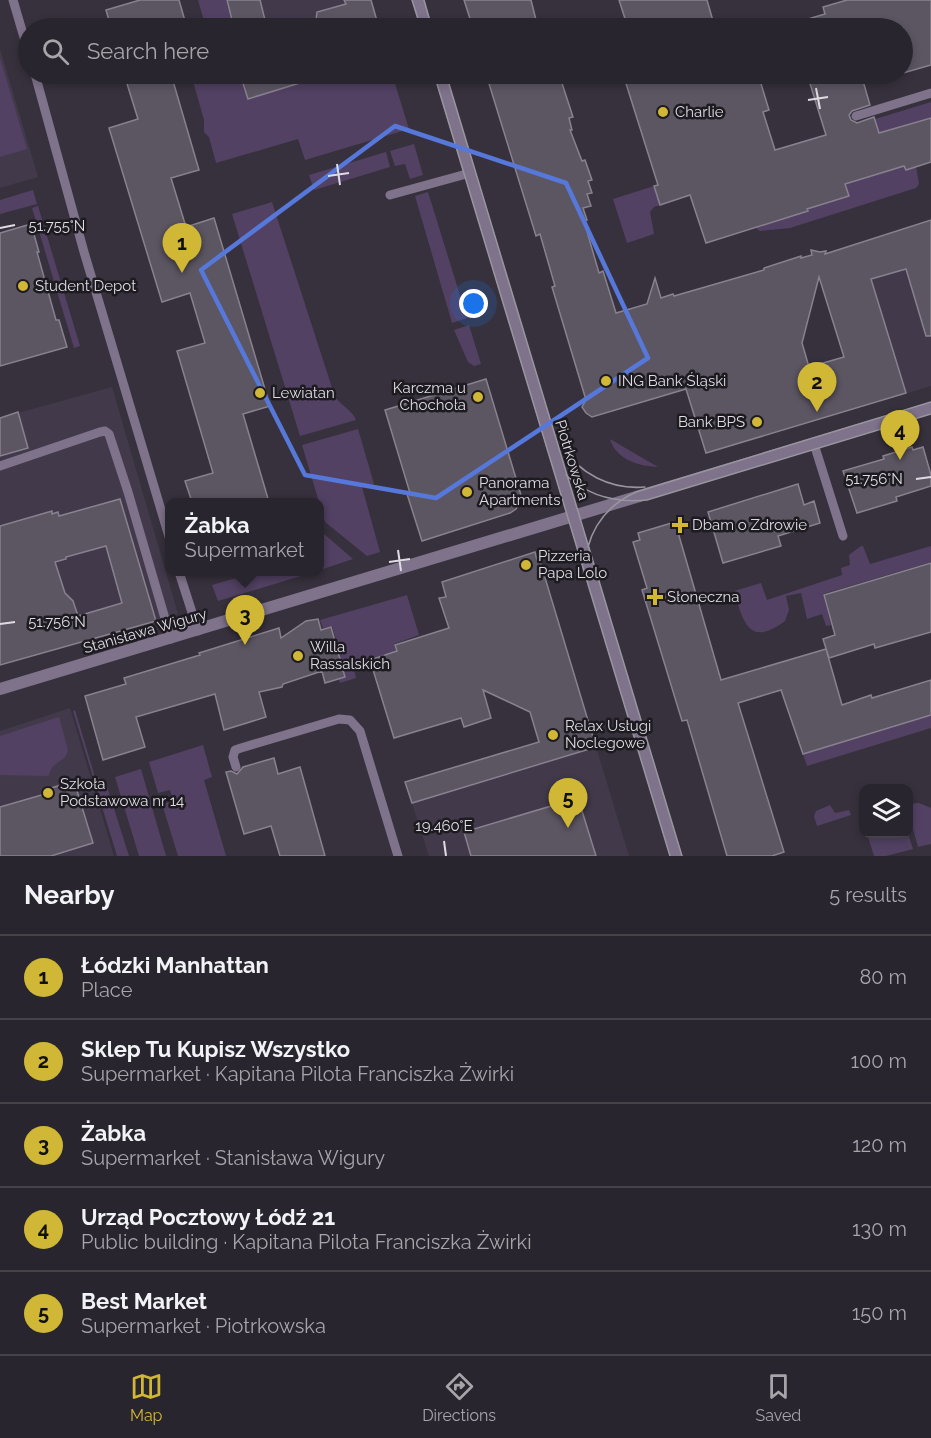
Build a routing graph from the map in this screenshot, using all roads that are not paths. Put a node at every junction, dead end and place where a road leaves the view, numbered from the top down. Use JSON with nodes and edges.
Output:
{"nodes":[{"id":1,"x":13,"y":0,"type":"edge"},
{"id":2,"x":418,"y":0,"type":"edge"},
{"id":3,"x":18,"y":18,"type":"edge"},
{"id":4,"x":423,"y":18,"type":"edge"},
{"id":5,"x":38,"y":84,"type":"edge"},
{"id":6,"x":443,"y":84,"type":"edge"},
{"id":7,"x":931,"y":93,"type":"edge"},
{"id":8,"x":856,"y":116,"type":"dead end"},
{"id":9,"x":470,"y":173,"type":"junction"},
{"id":10,"x":390,"y":195,"type":"dead end"},
{"id":11,"x":931,"y":408,"type":"edge"},
{"id":12,"x":814,"y":444,"type":"junction"},
{"id":13,"x":0,"y":466,"type":"edge"},
{"id":14,"x":574,"y":517,"type":"junction"},
{"id":15,"x":165,"y":523,"type":"edge"},
{"id":16,"x":843,"y":536,"type":"dead end"},
{"id":17,"x":180,"y":576,"type":"edge"},
{"id":18,"x":198,"y":631,"type":"junction"},
{"id":19,"x":171,"y":639,"type":"junction"},
{"id":20,"x":0,"y":689,"type":"edge"},
{"id":21,"x":236,"y":766,"type":"dead end"},
{"id":22,"x":398,"y":856,"type":"edge"},
{"id":23,"x":676,"y":856,"type":"edge"}],
"edges":[{"from":1,"to":3,"type":"lane"},
{"from":2,"to":4,"type":"street"},
{"from":5,"to":15,"type":"lane"},
{"from":6,"to":9,"type":"street","name":"Piotrkowska"},
{"from":7,"to":8,"type":"lane"},
{"from":9,"to":10,"type":"lane"},
{"from":9,"to":14,"type":"street","name":"Piotrkowska"},
{"from":11,"to":12,"type":"street","name":"Stanisława Wigury"},
{"from":12,"to":14,"type":"street","name":"Stanisława Wigury"},
{"from":12,"to":16,"type":"lane"},
{"from":13,"to":19,"type":"lane"},
{"from":14,"to":18,"type":"street","name":"Stanisława Wigury"},
{"from":14,"to":23,"type":"street","name":"Piotrkowska"},
{"from":17,"to":18,"type":"lane"},
{"from":18,"to":19,"type":"street","name":"Stanisława Wigury"},
{"from":19,"to":20,"type":"street","name":"Stanisława Wigury"},
{"from":21,"to":22,"type":"lane"}]}
